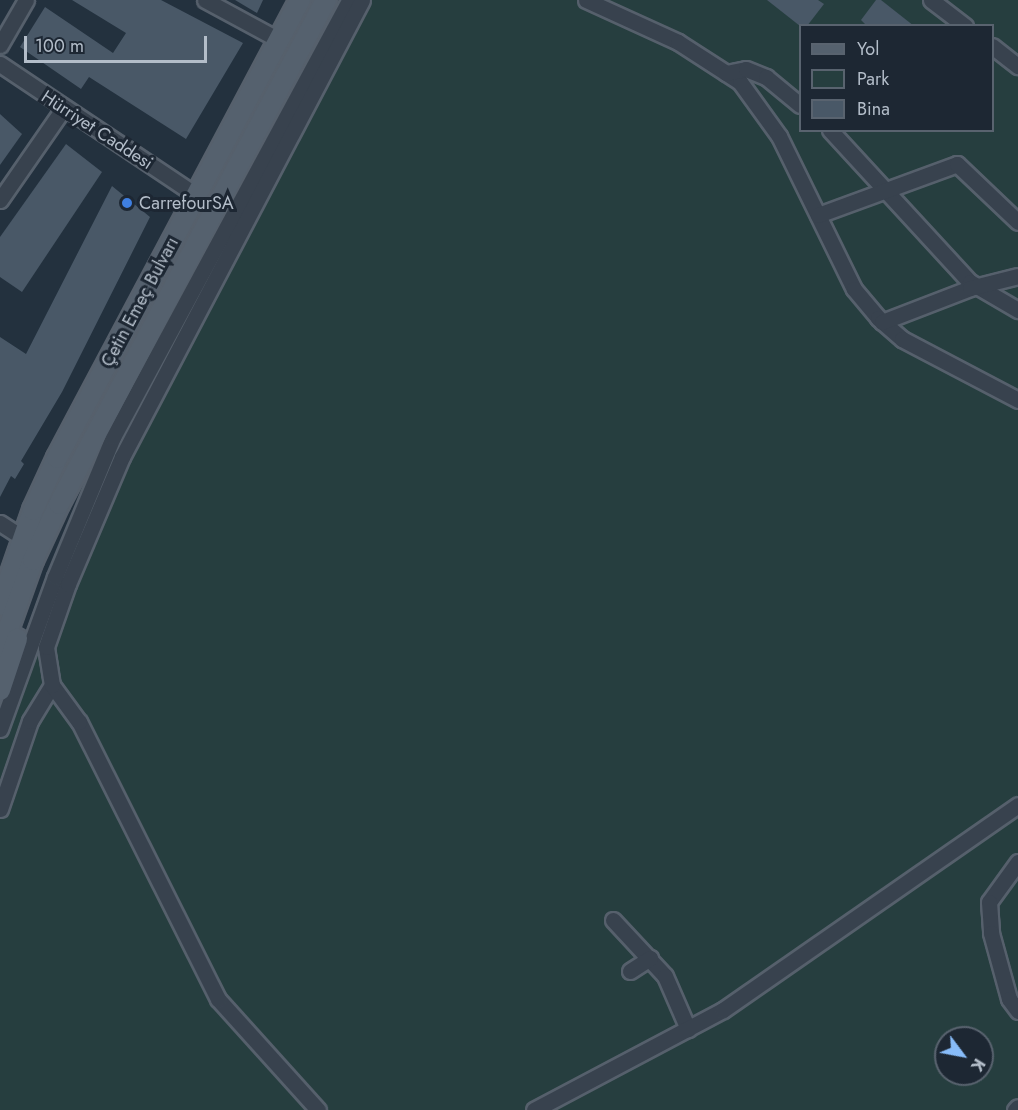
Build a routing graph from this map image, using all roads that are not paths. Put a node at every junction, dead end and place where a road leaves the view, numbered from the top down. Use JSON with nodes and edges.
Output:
{"nodes":[{"id":1,"x":26,"y":0,"type":"edge"},
{"id":2,"x":204,"y":0,"type":"edge"},
{"id":3,"x":300,"y":0,"type":"edge"},
{"id":4,"x":326,"y":0,"type":"edge"},
{"id":5,"x":349,"y":0,"type":"edge"},
{"id":6,"x":362,"y":0,"type":"edge"},
{"id":7,"x":586,"y":0,"type":"edge"},
{"id":8,"x":931,"y":0,"type":"edge"},
{"id":9,"x":962,"y":24,"type":"edge"},
{"id":10,"x":279,"y":39,"type":"junction"},
{"id":11,"x":0,"y":45,"type":"edge"},
{"id":12,"x":994,"y":47,"type":"edge"},
{"id":13,"x":0,"y":64,"type":"edge"},
{"id":14,"x":1018,"y":66,"type":"edge"},
{"id":15,"x":726,"y":73,"type":"junction"},
{"id":16,"x":799,"y":103,"type":"edge"},
{"id":17,"x":63,"y":109,"type":"junction"},
{"id":18,"x":832,"y":132,"type":"edge"},
{"id":19,"x":887,"y":190,"type":"junction"},
{"id":20,"x":196,"y":195,"type":"junction"},
{"id":21,"x":0,"y":200,"type":"edge"},
{"id":22,"x":818,"y":215,"type":"junction"},
{"id":23,"x":1018,"y":222,"type":"edge"},
{"id":24,"x":1018,"y":276,"type":"edge"},
{"id":25,"x":978,"y":286,"type":"junction"},
{"id":26,"x":1018,"y":310,"type":"edge"},
{"id":27,"x":882,"y":322,"type":"junction"},
{"id":28,"x":1018,"y":400,"type":"edge"},
{"id":29,"x":59,"y":504,"type":"junction"},
{"id":30,"x":33,"y":510,"type":"junction"},
{"id":31,"x":7,"y":528,"type":"edge"},
{"id":32,"x":0,"y":570,"type":"edge"},
{"id":33,"x":0,"y":605,"type":"edge"},
{"id":34,"x":0,"y":652,"type":"edge"},
{"id":35,"x":52,"y":685,"type":"junction"},
{"id":36,"x":0,"y":690,"type":"edge"},
{"id":37,"x":0,"y":729,"type":"edge"},
{"id":38,"x":1018,"y":806,"type":"edge"},
{"id":39,"x":0,"y":809,"type":"edge"},
{"id":40,"x":1018,"y":862,"type":"edge"},
{"id":41,"x":616,"y":927,"type":"dead end"},
{"id":42,"x":650,"y":958,"type":"junction"},
{"id":43,"x":630,"y":971,"type":"dead end"},
{"id":44,"x":1018,"y":1011,"type":"edge"},
{"id":45,"x":688,"y":1029,"type":"junction"},
{"id":46,"x":318,"y":1110,"type":"edge"},
{"id":47,"x":534,"y":1110,"type":"edge"}],
"edges":[{"from":1,"to":11,"type":"street"},
{"from":2,"to":10,"type":"street"},
{"from":3,"to":10,"type":"main road","name":"Çetin Emeç Bulvarı"},
{"from":4,"to":29,"type":"main road","name":"Çetin Emeç Bulvarı"},
{"from":5,"to":37,"type":"street"},
{"from":6,"to":35,"type":"street"},
{"from":7,"to":15,"type":"street"},
{"from":8,"to":9,"type":"street"},
{"from":10,"to":20,"type":"main road","name":"Çetin Emeç Bulvarı"},
{"from":12,"to":14,"type":"street"},
{"from":13,"to":17,"type":"street","name":"Hürriyet Caddesi"},
{"from":15,"to":16,"type":"street"},
{"from":15,"to":22,"type":"street"},
{"from":17,"to":20,"type":"street","name":"Hürriyet Caddesi"},
{"from":17,"to":21,"type":"street"},
{"from":18,"to":19,"type":"street"},
{"from":19,"to":22,"type":"street"},
{"from":19,"to":23,"type":"street"},
{"from":19,"to":25,"type":"street"},
{"from":20,"to":30,"type":"main road","name":"Çetin Emeç Bulvarı"},
{"from":22,"to":27,"type":"street"},
{"from":24,"to":25,"type":"street"},
{"from":25,"to":26,"type":"street"},
{"from":25,"to":27,"type":"street"},
{"from":27,"to":28,"type":"street"},
{"from":29,"to":34,"type":"main road","name":"Çetin Emeç Bulvarı"},
{"from":29,"to":36,"type":"main road","name":"Çetin Emeç Bulvarı"},
{"from":30,"to":31,"type":"main road","name":"Çetin Emeç Bulvarı"},
{"from":30,"to":33,"type":"main road","name":"Çetin Emeç Bulvarı"},
{"from":31,"to":32,"type":"main road","name":"Çetin Emeç Bulvarı"},
{"from":35,"to":39,"type":"street"},
{"from":35,"to":46,"type":"street"},
{"from":38,"to":45,"type":"street"},
{"from":40,"to":44,"type":"street"},
{"from":41,"to":42,"type":"street"},
{"from":42,"to":43,"type":"street"},
{"from":42,"to":45,"type":"street"},
{"from":45,"to":47,"type":"street"}]}
